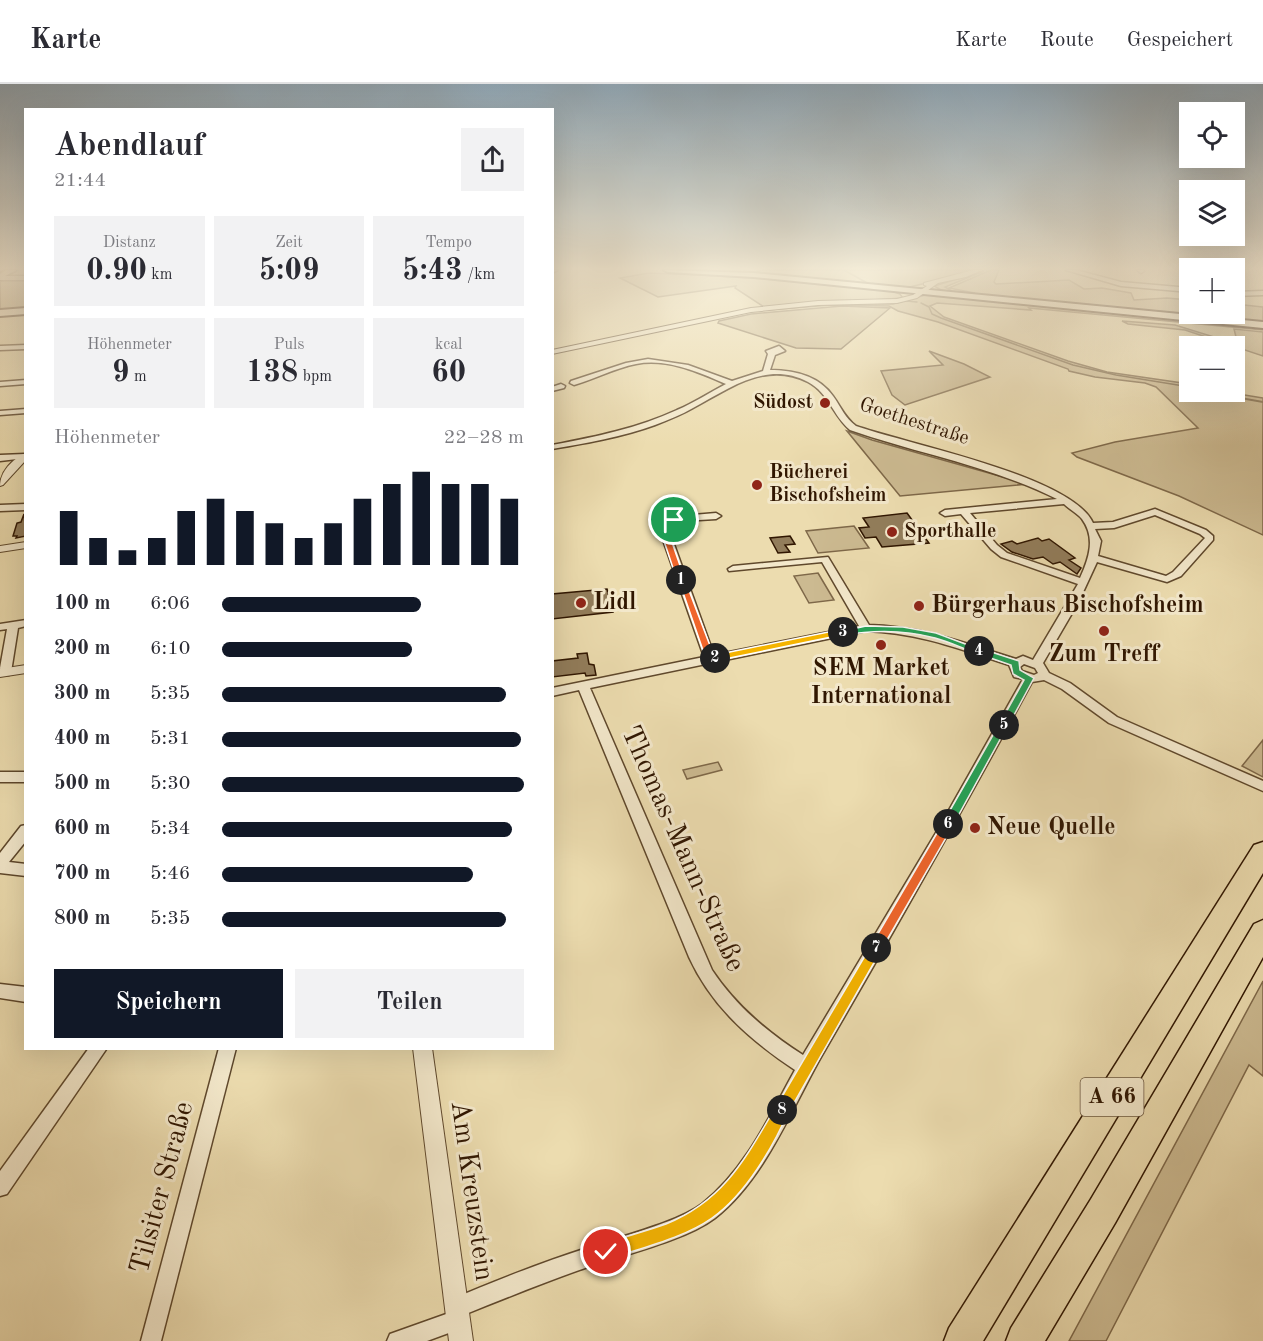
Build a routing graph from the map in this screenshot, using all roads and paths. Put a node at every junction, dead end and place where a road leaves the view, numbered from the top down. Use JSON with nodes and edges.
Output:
{"nodes":[{"id":1,"x":655,"y":329,"type":"edge"},
{"id":2,"x":24,"y":347,"type":"edge"},
{"id":3,"x":0,"y":348,"type":"edge"},
{"id":4,"x":554,"y":352,"type":"edge"},
{"id":5,"x":772,"y":354,"type":"dead end"},
{"id":6,"x":766,"y":373,"type":"junction"},
{"id":7,"x":24,"y":382,"type":"edge"},
{"id":8,"x":574,"y":383,"type":"dead end"},
{"id":9,"x":0,"y":384,"type":"edge"},
{"id":10,"x":734,"y":384,"type":"junction"},
{"id":11,"x":561,"y":386,"type":"dead end"},
{"id":12,"x":554,"y":388,"type":"edge"},
{"id":13,"x":24,"y":411,"type":"edge"},
{"id":14,"x":0,"y":413,"type":"edge"},
{"id":15,"x":554,"y":447,"type":"edge"},
{"id":16,"x":24,"y":456,"type":"edge"},
{"id":17,"x":24,"y":457,"type":"edge"},
{"id":18,"x":0,"y":458,"type":"edge"},
{"id":19,"x":0,"y":483,"type":"edge"},
{"id":20,"x":1067,"y":501,"type":"junction"},
{"id":21,"x":24,"y":507,"type":"edge"},
{"id":22,"x":0,"y":508,"type":"edge"},
{"id":23,"x":963,"y":511,"type":"junction"},
{"id":24,"x":945,"y":513,"type":"dead end"},
{"id":25,"x":716,"y":516,"type":"dead end"},
{"id":26,"x":1091,"y":526,"type":"junction"},
{"id":27,"x":24,"y":545,"type":"edge"},
{"id":28,"x":0,"y":549,"type":"edge"},
{"id":29,"x":1093,"y":558,"type":"junction"},
{"id":30,"x":733,"y":569,"type":"dead end"},
{"id":31,"x":1083,"y":582,"type":"junction"},
{"id":32,"x":24,"y":623,"type":"edge"},
{"id":33,"x":13,"y":626,"type":"junction"},
{"id":34,"x":0,"y":627,"type":"edge"},
{"id":35,"x":866,"y":628,"type":"junction"},
{"id":36,"x":710,"y":659,"type":"junction"},
{"id":37,"x":1016,"y":663,"type":"junction"},
{"id":38,"x":24,"y":669,"type":"edge"},
{"id":39,"x":2,"y":672,"type":"edge"},
{"id":40,"x":1036,"y":672,"type":"junction"},
{"id":41,"x":583,"y":686,"type":"junction"},
{"id":42,"x":554,"y":692,"type":"edge"},
{"id":43,"x":0,"y":777,"type":"edge"},
{"id":44,"x":24,"y":777,"type":"edge"},
{"id":45,"x":1263,"y":786,"type":"edge"},
{"id":46,"x":24,"y":833,"type":"edge"},
{"id":47,"x":1263,"y":852,"type":"edge"},
{"id":48,"x":0,"y":865,"type":"edge"},
{"id":49,"x":24,"y":870,"type":"edge"},
{"id":50,"x":1263,"y":932,"type":"edge"},
{"id":51,"x":0,"y":991,"type":"edge"},
{"id":52,"x":24,"y":995,"type":"edge"},
{"id":53,"x":98,"y":1050,"type":"edge"},
{"id":54,"x":227,"y":1050,"type":"edge"},
{"id":55,"x":422,"y":1050,"type":"edge"},
{"id":56,"x":806,"y":1067,"type":"junction"},
{"id":57,"x":0,"y":1187,"type":"edge"},
{"id":58,"x":459,"y":1323,"type":"edge"},
{"id":59,"x":1032,"y":1332,"type":"edge"},
{"id":60,"x":151,"y":1341,"type":"edge"},
{"id":61,"x":397,"y":1341,"type":"edge"},
{"id":62,"x":962,"y":1341,"type":"edge"}],
"edges":[{"from":1,"to":4,"type":"street"},
{"from":2,"to":3,"type":"street"},
{"from":5,"to":6,"type":"street"},
{"from":6,"to":10,"type":"street","name":"Goethestraße"},
{"from":6,"to":20,"type":"street","name":"Goethestraße"},
{"from":7,"to":9,"type":"street"},
{"from":8,"to":10,"type":"street"},
{"from":10,"to":15,"type":"street","name":"Goethestraße"},
{"from":11,"to":12,"type":"street"},
{"from":13,"to":14,"type":"street"},
{"from":16,"to":18,"type":"street"},
{"from":17,"to":19,"type":"street"},
{"from":20,"to":23,"type":"street"},
{"from":20,"to":26,"type":"street","name":"Goethestraße"},
{"from":21,"to":22,"type":"street"},
{"from":23,"to":24,"type":"street"},
{"from":23,"to":31,"type":"street"},
{"from":25,"to":36,"type":"street"},
{"from":26,"to":29,"type":"street"},
{"from":26,"to":29,"type":"street"},
{"from":27,"to":28,"type":"street"},
{"from":29,"to":31,"type":"street"},
{"from":30,"to":35,"type":"street"},
{"from":31,"to":40,"type":"street"},
{"from":32,"to":33,"type":"street"},
{"from":33,"to":34,"type":"street"},
{"from":33,"to":39,"type":"street"},
{"from":35,"to":36,"type":"street"},
{"from":35,"to":37,"type":"street"},
{"from":36,"to":41,"type":"street"},
{"from":37,"to":40,"type":"street"},
{"from":37,"to":40,"type":"street"},
{"from":38,"to":39,"type":"street"},
{"from":40,"to":45,"type":"street"},
{"from":40,"to":56,"type":"street"},
{"from":41,"to":42,"type":"street"},
{"from":41,"to":56,"type":"street","name":"Thomas-Mann-Straße"},
{"from":43,"to":44,"type":"street"},
{"from":46,"to":48,"type":"street"},
{"from":47,"to":62,"type":"highway","number":"A 66"},
{"from":48,"to":49,"type":"street"},
{"from":50,"to":59,"type":"highway","number":"A 66"},
{"from":51,"to":52,"type":"street"},
{"from":53,"to":57,"type":"street"},
{"from":54,"to":60,"type":"street","name":"Tilsiter Straße"},
{"from":55,"to":58,"type":"street","name":"Am Kreuzstein"},
{"from":56,"to":58,"type":"street"},
{"from":58,"to":61,"type":"street"}]}
